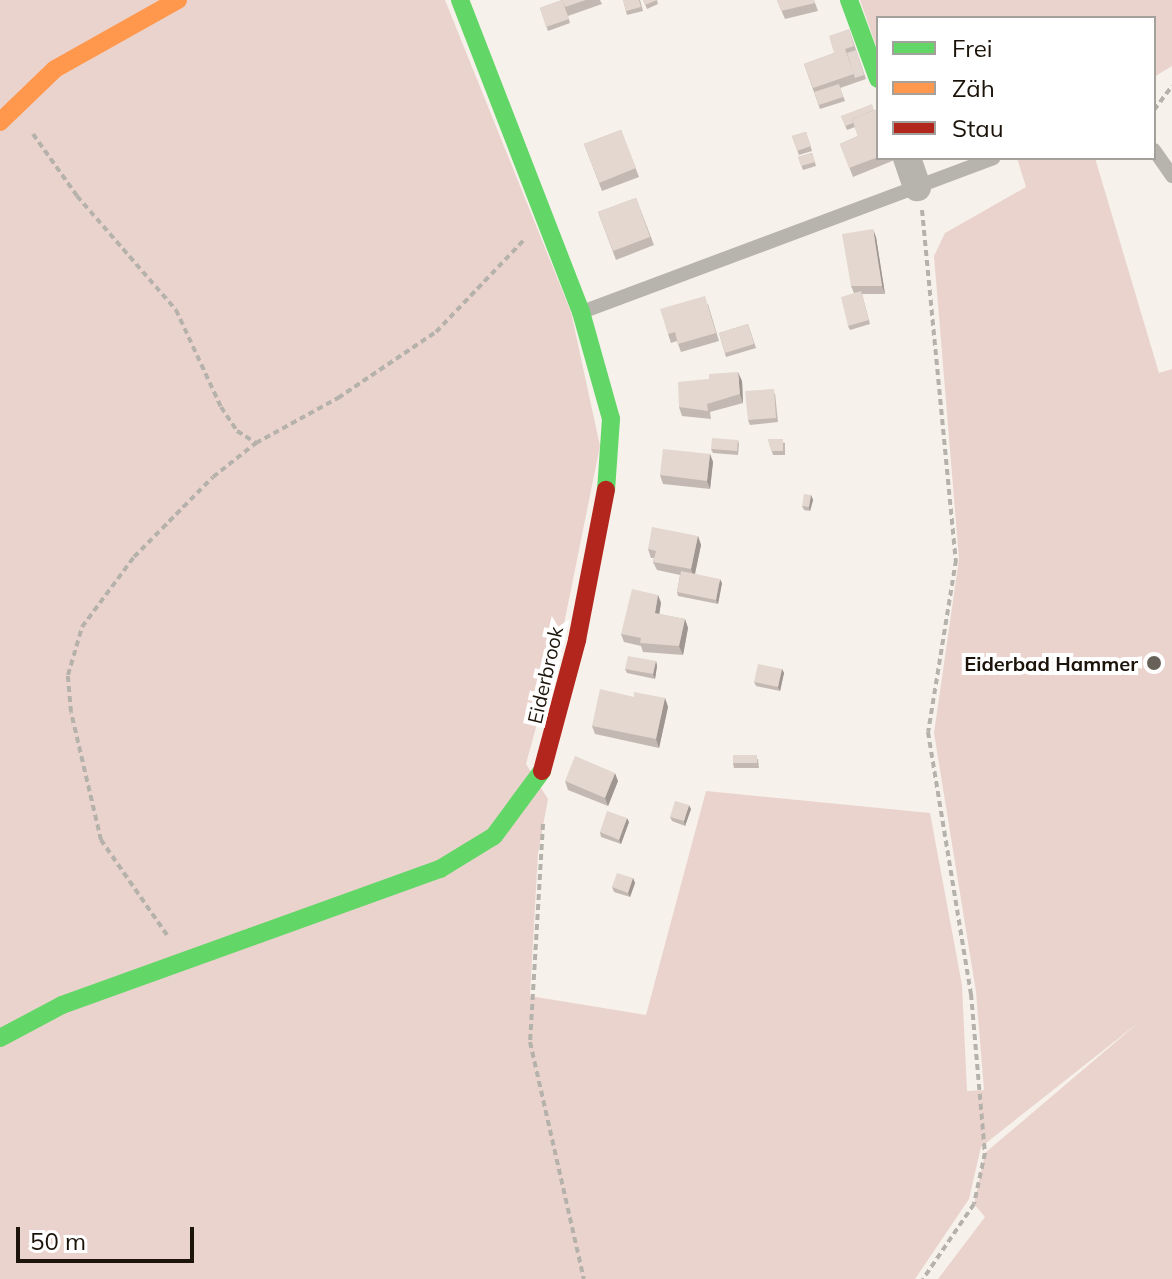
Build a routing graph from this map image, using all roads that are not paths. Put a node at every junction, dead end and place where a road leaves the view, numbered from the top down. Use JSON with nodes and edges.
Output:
{"nodes":[{"id":1,"x":178,"y":0,"type":"edge"},
{"id":2,"x":460,"y":0,"type":"edge"},
{"id":3,"x":849,"y":0,"type":"edge"},
{"id":4,"x":876,"y":74,"type":"edge"},
{"id":5,"x":0,"y":122,"type":"edge"},
{"id":6,"x":1156,"y":153,"type":"edge"},
{"id":7,"x":908,"y":160,"type":"edge"},
{"id":8,"x":988,"y":160,"type":"edge"},
{"id":9,"x":1172,"y":176,"type":"edge"},
{"id":10,"x":917,"y":187,"type":"junction"},
{"id":11,"x":581,"y":312,"type":"junction"},
{"id":12,"x":0,"y":1038,"type":"edge"}],
"edges":[{"from":1,"to":5,"type":"street"},
{"from":2,"to":11,"type":"street","name":"Eiderbrook"},
{"from":3,"to":4,"type":"street"},
{"from":6,"to":9,"type":"lane"},
{"from":7,"to":10,"type":"street"},
{"from":8,"to":10,"type":"lane"},
{"from":10,"to":11,"type":"lane"},
{"from":11,"to":12,"type":"street","name":"Eiderbrook"}]}
